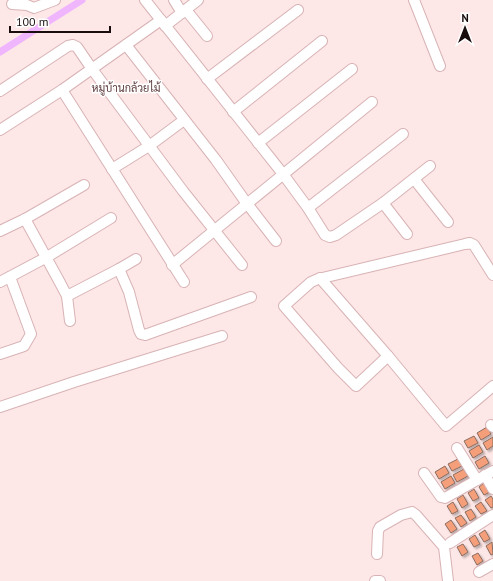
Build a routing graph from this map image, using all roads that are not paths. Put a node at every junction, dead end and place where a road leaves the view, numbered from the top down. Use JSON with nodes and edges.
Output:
{"nodes":[{"id":1,"x":55,"y":0,"type":"edge"},
{"id":2,"x":145,"y":0,"type":"edge"},
{"id":3,"x":174,"y":0,"type":"edge"},
{"id":4,"x":198,"y":0,"type":"edge"},
{"id":5,"x":414,"y":0,"type":"edge"},
{"id":6,"x":12,"y":4,"type":"dead end"},
{"id":7,"x":298,"y":10,"type":"dead end"},
{"id":8,"x":184,"y":11,"type":"junction"},
{"id":9,"x":163,"y":23,"type":"junction"},
{"id":10,"x":207,"y":36,"type":"dead end"},
{"id":11,"x":322,"y":41,"type":"dead end"},
{"id":12,"x":126,"y":45,"type":"junction"},
{"id":13,"x":440,"y":66,"type":"dead end"},
{"id":14,"x":352,"y":68,"type":"dead end"},
{"id":15,"x":92,"y":69,"type":"junction"},
{"id":16,"x":207,"y":79,"type":"junction"},
{"id":17,"x":62,"y":90,"type":"junction"},
{"id":18,"x":0,"y":91,"type":"edge"},
{"id":19,"x":372,"y":102,"type":"dead end"},
{"id":20,"x":233,"y":112,"type":"junction"},
{"id":21,"x":184,"y":120,"type":"junction"},
{"id":22,"x":0,"y":130,"type":"edge"},
{"id":23,"x":403,"y":134,"type":"dead end"},
{"id":24,"x":258,"y":143,"type":"junction"},
{"id":25,"x":149,"y":146,"type":"junction"},
{"id":26,"x":430,"y":166,"type":"dead end"},
{"id":27,"x":112,"y":169,"type":"junction"},
{"id":28,"x":282,"y":174,"type":"junction"},
{"id":29,"x":414,"y":179,"type":"junction"},
{"id":30,"x":84,"y":185,"type":"dead end"},
{"id":31,"x":246,"y":203,"type":"junction"},
{"id":32,"x":383,"y":203,"type":"junction"},
{"id":33,"x":308,"y":208,"type":"junction"},
{"id":34,"x":25,"y":218,"type":"junction"},
{"id":35,"x":111,"y":218,"type":"dead end"},
{"id":36,"x":448,"y":222,"type":"dead end"},
{"id":37,"x":0,"y":231,"type":"edge"},
{"id":38,"x":214,"y":231,"type":"junction"},
{"id":39,"x":407,"y":234,"type":"dead end"},
{"id":40,"x":276,"y":242,"type":"dead end"},
{"id":41,"x":47,"y":257,"type":"junction"},
{"id":42,"x":136,"y":259,"type":"dead end"},
{"id":43,"x":172,"y":265,"type":"junction"},
{"id":44,"x":242,"y":265,"type":"dead end"},
{"id":45,"x":119,"y":269,"type":"junction"},
{"id":46,"x":493,"y":275,"type":"edge"},
{"id":47,"x":10,"y":277,"type":"junction"},
{"id":48,"x":320,"y":278,"type":"junction"},
{"id":49,"x":0,"y":282,"type":"edge"},
{"id":50,"x":184,"y":282,"type":"dead end"},
{"id":51,"x":66,"y":296,"type":"junction"},
{"id":52,"x":251,"y":297,"type":"dead end"},
{"id":53,"x":70,"y":321,"type":"dead end"},
{"id":54,"x":222,"y":336,"type":"dead end"},
{"id":55,"x":0,"y":354,"type":"edge"},
{"id":56,"x":388,"y":356,"type":"junction"},
{"id":57,"x":493,"y":386,"type":"edge"},
{"id":58,"x":0,"y":407,"type":"edge"},
{"id":59,"x":457,"y":448,"type":"dead end"},
{"id":60,"x":424,"y":473,"type":"dead end"},
{"id":61,"x":485,"y":476,"type":"edge"},
{"id":62,"x":493,"y":489,"type":"edge"},
{"id":63,"x":493,"y":515,"type":"edge"},
{"id":64,"x":450,"y":543,"type":"dead end"},
{"id":65,"x":377,"y":554,"type":"dead end"},
{"id":66,"x":492,"y":566,"type":"edge"},
{"id":67,"x":479,"y":572,"type":"dead end"},
{"id":68,"x":375,"y":581,"type":"edge"},
{"id":69,"x":380,"y":581,"type":"edge"},
{"id":70,"x":448,"y":581,"type":"edge"}],
"edges":[{"from":1,"to":6,"type":"street"},
{"from":2,"to":9,"type":"street"},
{"from":3,"to":8,"type":"street"},
{"from":4,"to":8,"type":"street"},
{"from":5,"to":13,"type":"street"},
{"from":7,"to":16,"type":"street"},
{"from":8,"to":9,"type":"street"},
{"from":8,"to":10,"type":"street"},
{"from":9,"to":12,"type":"street"},
{"from":9,"to":16,"type":"street"},
{"from":11,"to":20,"type":"street"},
{"from":12,"to":15,"type":"street"},
{"from":12,"to":21,"type":"street"},
{"from":14,"to":24,"type":"street"},
{"from":15,"to":17,"type":"street"},
{"from":15,"to":18,"type":"street"},
{"from":15,"to":25,"type":"street"},
{"from":16,"to":20,"type":"street"},
{"from":17,"to":22,"type":"street"},
{"from":17,"to":27,"type":"street"},
{"from":19,"to":28,"type":"street"},
{"from":20,"to":24,"type":"street"},
{"from":21,"to":25,"type":"street"},
{"from":21,"to":31,"type":"street"},
{"from":23,"to":33,"type":"street"},
{"from":24,"to":28,"type":"street"},
{"from":25,"to":27,"type":"street"},
{"from":25,"to":38,"type":"street"},
{"from":26,"to":29,"type":"street"},
{"from":27,"to":43,"type":"street"},
{"from":28,"to":31,"type":"street"},
{"from":28,"to":33,"type":"street"},
{"from":29,"to":32,"type":"street"},
{"from":29,"to":36,"type":"street"},
{"from":30,"to":34,"type":"street"},
{"from":31,"to":38,"type":"street"},
{"from":31,"to":40,"type":"street"},
{"from":32,"to":33,"type":"street"},
{"from":32,"to":39,"type":"street"},
{"from":34,"to":37,"type":"street"},
{"from":34,"to":41,"type":"street"},
{"from":35,"to":41,"type":"street"},
{"from":38,"to":43,"type":"street"},
{"from":38,"to":44,"type":"street"},
{"from":41,"to":47,"type":"street"},
{"from":41,"to":51,"type":"street"},
{"from":42,"to":45,"type":"street"},
{"from":43,"to":50,"type":"street"},
{"from":45,"to":51,"type":"street"},
{"from":45,"to":52,"type":"street"},
{"from":46,"to":48,"type":"street"},
{"from":47,"to":49,"type":"street"},
{"from":47,"to":55,"type":"street"},
{"from":48,"to":56,"type":"street"},
{"from":48,"to":56,"type":"street"},
{"from":51,"to":53,"type":"street"},
{"from":54,"to":58,"type":"street"},
{"from":56,"to":57,"type":"street"},
{"from":59,"to":61,"type":"street"},
{"from":60,"to":61,"type":"street"},
{"from":61,"to":62,"type":"street"},
{"from":63,"to":64,"type":"street"},
{"from":65,"to":70,"type":"street"},
{"from":66,"to":67,"type":"street"},
{"from":68,"to":69,"type":"street"}]}
